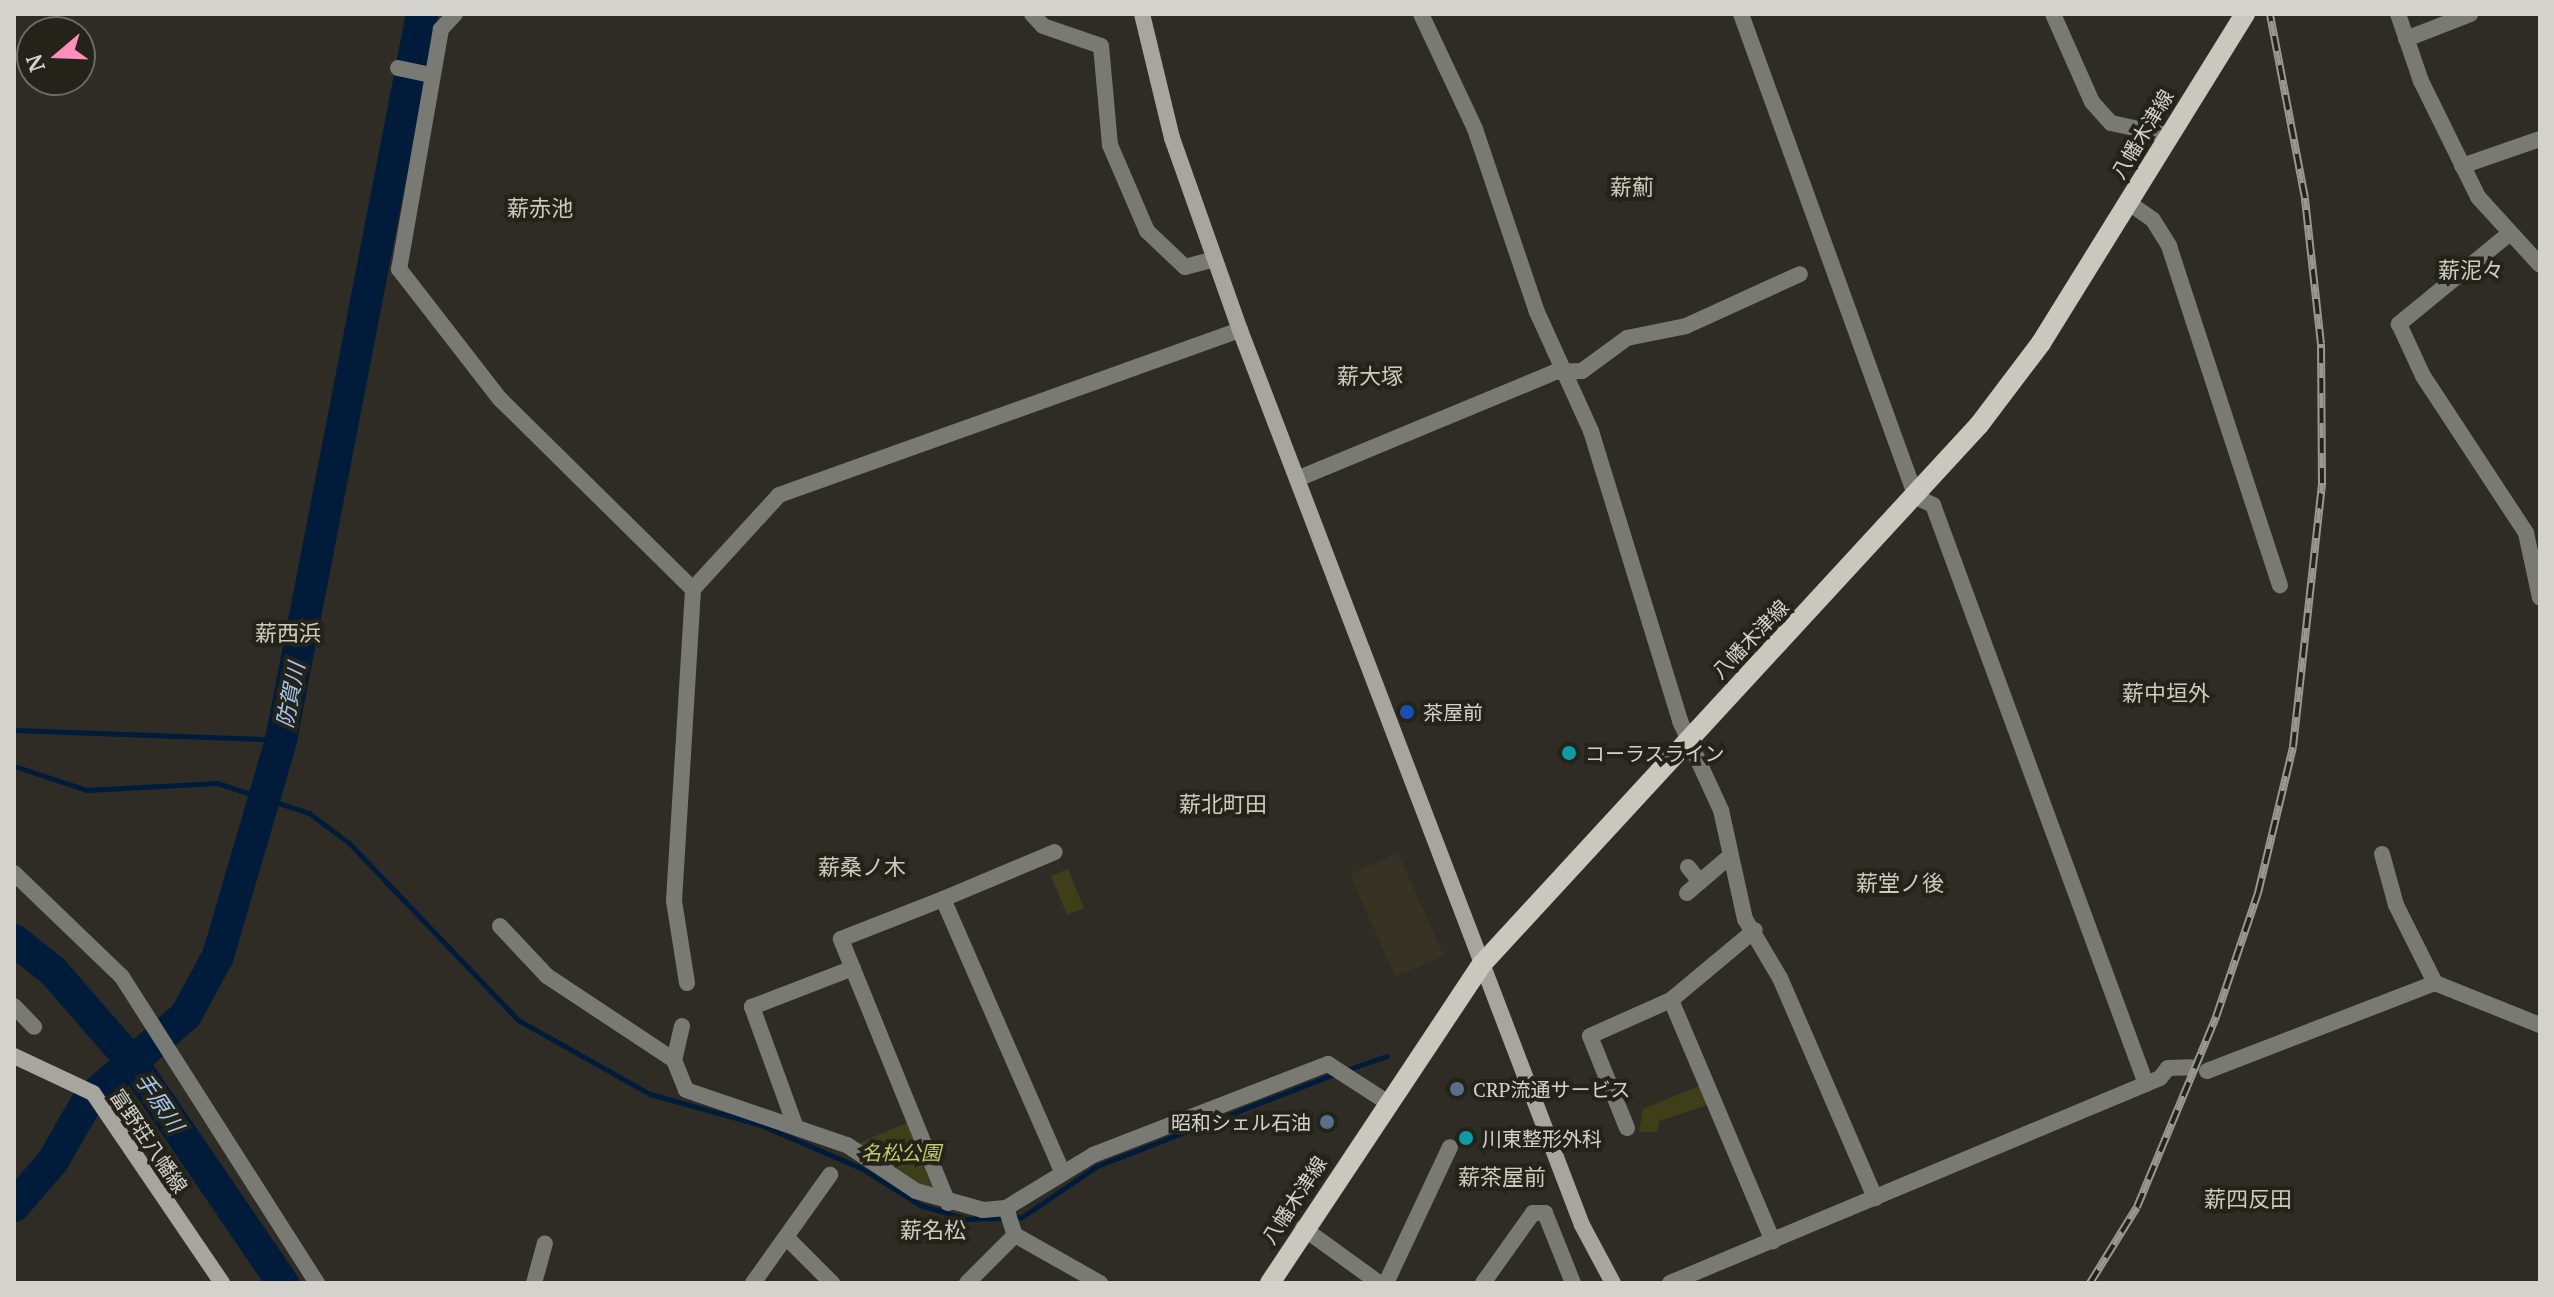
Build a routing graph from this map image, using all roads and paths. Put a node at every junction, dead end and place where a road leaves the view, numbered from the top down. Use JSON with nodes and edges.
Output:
{"nodes":[{"id":1,"x":455,"y":14,"type":"edge"},
{"id":2,"x":1032,"y":14,"type":"edge"},
{"id":3,"x":1142,"y":14,"type":"edge"},
{"id":4,"x":1421,"y":14,"type":"edge"},
{"id":5,"x":1741,"y":14,"type":"edge"},
{"id":6,"x":2053,"y":14,"type":"edge"},
{"id":7,"x":2245,"y":14,"type":"edge"},
{"id":8,"x":2398,"y":14,"type":"edge"},
{"id":9,"x":2470,"y":14,"type":"edge"},
{"id":10,"x":2406,"y":39,"type":"junction"},
{"id":11,"x":398,"y":68,"type":"dead end"},
{"id":12,"x":428,"y":74,"type":"junction"},
{"id":13,"x":2167,"y":135,"type":"junction"},
{"id":14,"x":2540,"y":139,"type":"edge"},
{"id":15,"x":2462,"y":166,"type":"junction"},
{"id":16,"x":2129,"y":203,"type":"junction"},
{"id":17,"x":2510,"y":233,"type":"junction"},
{"id":18,"x":1214,"y":259,"type":"junction"},
{"id":19,"x":2540,"y":265,"type":"edge"},
{"id":20,"x":1800,"y":274,"type":"dead end"},
{"id":21,"x":1240,"y":330,"type":"junction"},
{"id":22,"x":1568,"y":371,"type":"junction"},
{"id":23,"x":1297,"y":479,"type":"junction"},
{"id":24,"x":1916,"y":497,"type":"junction"},
{"id":25,"x":2280,"y":585,"type":"dead end"},
{"id":26,"x":693,"y":589,"type":"junction"},
{"id":27,"x":2540,"y":598,"type":"edge"},
{"id":28,"x":1688,"y":737,"type":"junction"},
{"id":29,"x":1055,"y":852,"type":"dead end"},
{"id":30,"x":2382,"y":854,"type":"dead end"},
{"id":31,"x":1730,"y":856,"type":"junction"},
{"id":32,"x":1688,"y":867,"type":"dead end"},
{"id":33,"x":14,"y":873,"type":"edge"},
{"id":34,"x":943,"y":899,"type":"junction"},
{"id":35,"x":500,"y":926,"type":"dead end"},
{"id":36,"x":1755,"y":930,"type":"junction"},
{"id":37,"x":1483,"y":963,"type":"junction"},
{"id":38,"x":853,"y":968,"type":"junction"},
{"id":39,"x":687,"y":983,"type":"dead end"},
{"id":40,"x":2435,"y":983,"type":"junction"},
{"id":41,"x":1671,"y":1000,"type":"junction"},
{"id":42,"x":14,"y":1006,"type":"edge"},
{"id":43,"x":2540,"y":1025,"type":"edge"},
{"id":44,"x":682,"y":1026,"type":"dead end"},
{"id":45,"x":34,"y":1027,"type":"dead end"},
{"id":46,"x":14,"y":1056,"type":"edge"},
{"id":47,"x":674,"y":1060,"type":"junction"},
{"id":48,"x":2146,"y":1084,"type":"junction"},
{"id":49,"x":1387,"y":1102,"type":"junction"},
{"id":50,"x":795,"y":1125,"type":"junction"},
{"id":51,"x":1627,"y":1128,"type":"dead end"},
{"id":52,"x":1450,"y":1147,"type":"dead end"},
{"id":53,"x":1062,"y":1172,"type":"junction"},
{"id":54,"x":830,"y":1175,"type":"dead end"},
{"id":55,"x":1875,"y":1198,"type":"junction"},
{"id":56,"x":948,"y":1203,"type":"junction"},
{"id":57,"x":1010,"y":1221,"type":"junction"},
{"id":58,"x":1303,"y":1228,"type":"junction"},
{"id":59,"x":787,"y":1238,"type":"junction"},
{"id":60,"x":1773,"y":1241,"type":"junction"},
{"id":61,"x":545,"y":1243,"type":"dead end"},
{"id":62,"x":222,"y":1283,"type":"edge"},
{"id":63,"x":317,"y":1283,"type":"edge"},
{"id":64,"x":534,"y":1283,"type":"edge"},
{"id":65,"x":753,"y":1283,"type":"edge"},
{"id":66,"x":832,"y":1283,"type":"edge"},
{"id":67,"x":967,"y":1283,"type":"edge"},
{"id":68,"x":1100,"y":1283,"type":"edge"},
{"id":69,"x":1270,"y":1283,"type":"edge"},
{"id":70,"x":1379,"y":1283,"type":"edge"},
{"id":71,"x":1386,"y":1283,"type":"edge"},
{"id":72,"x":1483,"y":1283,"type":"edge"},
{"id":73,"x":1573,"y":1283,"type":"edge"},
{"id":74,"x":1613,"y":1283,"type":"edge"},
{"id":75,"x":1670,"y":1283,"type":"edge"}],
"edges":[{"from":1,"to":12,"type":"street"},
{"from":2,"to":18,"type":"street"},
{"from":3,"to":18,"type":"street"},
{"from":4,"to":22,"type":"street"},
{"from":5,"to":24,"type":"street"},
{"from":6,"to":13,"type":"street"},
{"from":7,"to":13,"type":"main road","name":"八幡木津線"},
{"from":8,"to":10,"type":"street"},
{"from":9,"to":10,"type":"street"},
{"from":10,"to":15,"type":"street"},
{"from":11,"to":12,"type":"street"},
{"from":12,"to":26,"type":"street"},
{"from":13,"to":16,"type":"main road","name":"八幡木津線"},
{"from":14,"to":15,"type":"street"},
{"from":15,"to":17,"type":"street"},
{"from":16,"to":24,"type":"main road","name":"八幡木津線"},
{"from":16,"to":25,"type":"street"},
{"from":17,"to":19,"type":"street"},
{"from":17,"to":27,"type":"street"},
{"from":18,"to":21,"type":"street"},
{"from":20,"to":22,"type":"street"},
{"from":21,"to":23,"type":"street"},
{"from":21,"to":26,"type":"street"},
{"from":22,"to":23,"type":"street"},
{"from":22,"to":28,"type":"street"},
{"from":23,"to":37,"type":"street"},
{"from":24,"to":28,"type":"main road","name":"八幡木津線"},
{"from":24,"to":48,"type":"street"},
{"from":26,"to":39,"type":"street"},
{"from":28,"to":31,"type":"street"},
{"from":28,"to":37,"type":"main road","name":"八幡木津線"},
{"from":29,"to":34,"type":"street"},
{"from":30,"to":40,"type":"street"},
{"from":31,"to":32,"type":"street"},
{"from":31,"to":36,"type":"street"},
{"from":33,"to":63,"type":"street"},
{"from":34,"to":38,"type":"street"},
{"from":34,"to":53,"type":"street"},
{"from":35,"to":47,"type":"street"},
{"from":36,"to":41,"type":"street"},
{"from":36,"to":55,"type":"street"},
{"from":37,"to":49,"type":"main road","name":"八幡木津線"},
{"from":37,"to":74,"type":"street"},
{"from":38,"to":50,"type":"street"},
{"from":38,"to":56,"type":"street"},
{"from":40,"to":43,"type":"street"},
{"from":40,"to":48,"type":"street"},
{"from":41,"to":51,"type":"street"},
{"from":41,"to":60,"type":"street"},
{"from":42,"to":45,"type":"street"},
{"from":44,"to":47,"type":"street"},
{"from":46,"to":62,"type":"street","name":"富野荘八幡線"},
{"from":47,"to":50,"type":"street"},
{"from":48,"to":55,"type":"street"},
{"from":49,"to":53,"type":"street"},
{"from":49,"to":58,"type":"main road","name":"八幡木津線"},
{"from":50,"to":56,"type":"street"},
{"from":52,"to":71,"type":"street"},
{"from":53,"to":57,"type":"street"},
{"from":54,"to":59,"type":"street"},
{"from":55,"to":60,"type":"street"},
{"from":56,"to":57,"type":"street"},
{"from":57,"to":67,"type":"street"},
{"from":57,"to":68,"type":"street"},
{"from":58,"to":69,"type":"main road","name":"八幡木津線"},
{"from":58,"to":70,"type":"street"},
{"from":59,"to":65,"type":"street"},
{"from":59,"to":66,"type":"street"},
{"from":60,"to":75,"type":"street"},
{"from":61,"to":64,"type":"street"},
{"from":72,"to":73,"type":"street"}]}
